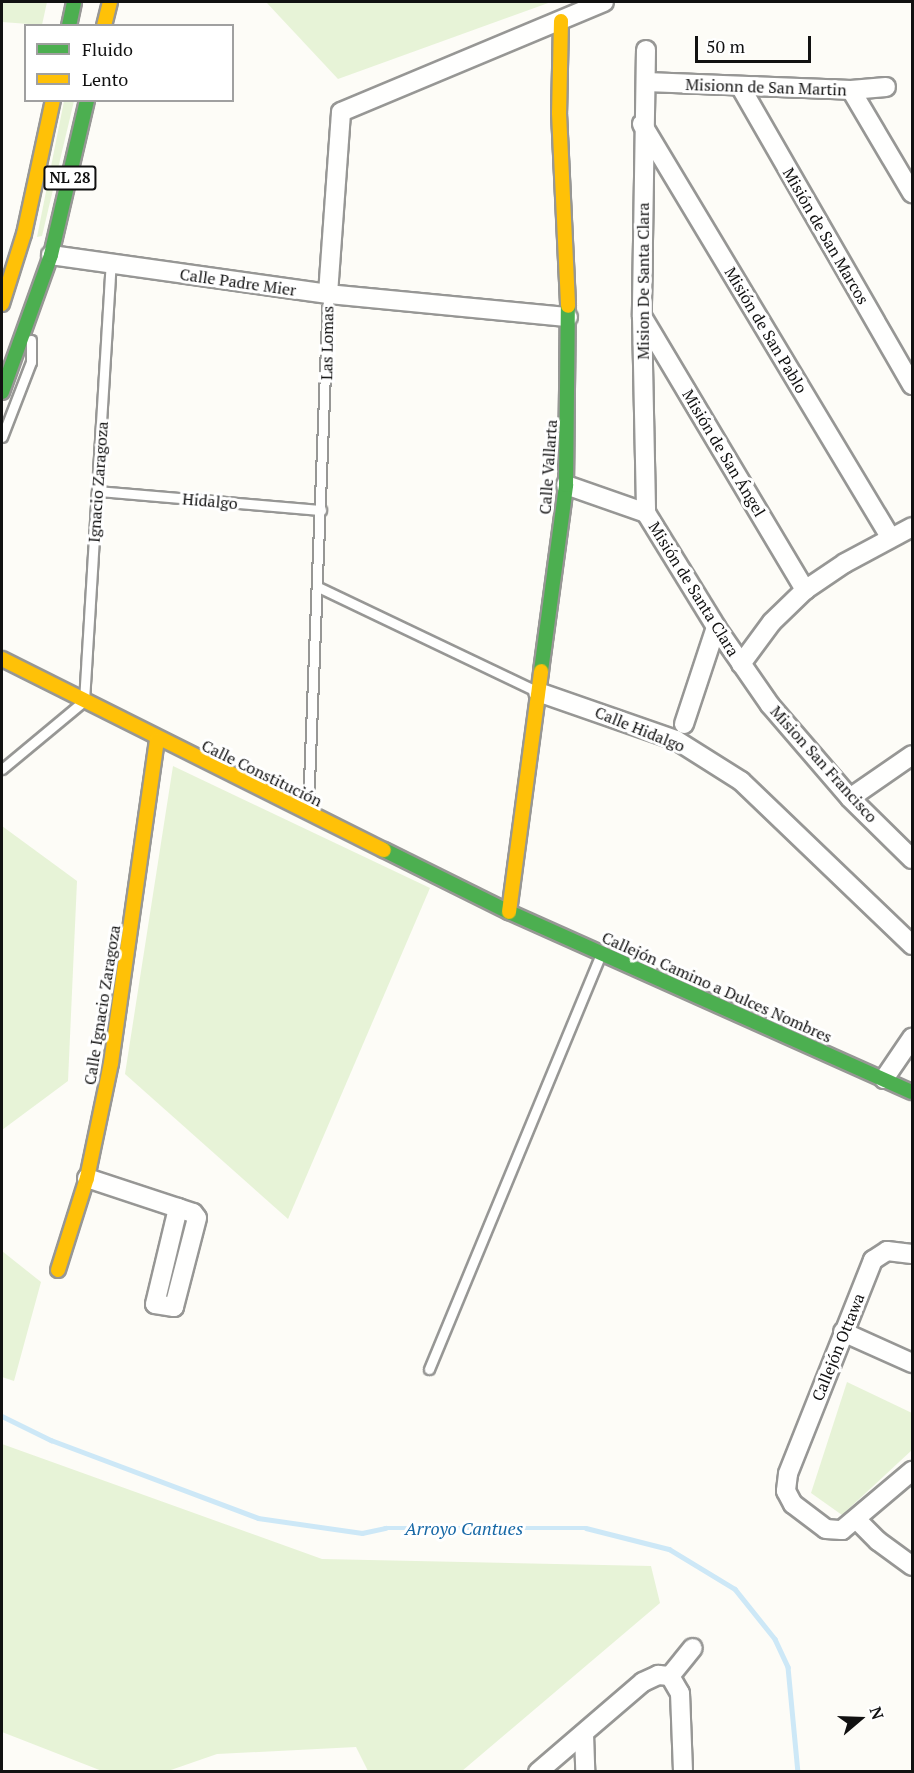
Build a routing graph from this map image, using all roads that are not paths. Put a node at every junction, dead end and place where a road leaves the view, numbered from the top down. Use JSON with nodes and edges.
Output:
{"nodes":[{"id":1,"x":74,"y":2,"type":"edge"},
{"id":2,"x":110,"y":2,"type":"edge"},
{"id":3,"x":604,"y":2,"type":"edge"},
{"id":4,"x":561,"y":21,"type":"junction"},
{"id":5,"x":69,"y":24,"type":"edge"},
{"id":6,"x":104,"y":24,"type":"edge"},
{"id":7,"x":646,"y":50,"type":"dead end"},
{"id":8,"x":646,"y":82,"type":"junction"},
{"id":9,"x":740,"y":86,"type":"junction"},
{"id":10,"x":886,"y":87,"type":"dead end"},
{"id":11,"x":851,"y":90,"type":"junction"},
{"id":12,"x":53,"y":102,"type":"edge"},
{"id":13,"x":86,"y":102,"type":"edge"},
{"id":14,"x":642,"y":124,"type":"junction"},
{"id":15,"x":912,"y":194,"type":"edge"},
{"id":16,"x":2,"y":249,"type":"edge"},
{"id":17,"x":35,"y":253,"type":"junction"},
{"id":18,"x":111,"y":264,"type":"junction"},
{"id":19,"x":36,"y":293,"type":"junction"},
{"id":20,"x":328,"y":294,"type":"junction"},
{"id":21,"x":2,"y":304,"type":"edge"},
{"id":22,"x":568,"y":317,"type":"junction"},
{"id":23,"x":642,"y":317,"type":"junction"},
{"id":24,"x":912,"y":385,"type":"edge"},
{"id":25,"x":2,"y":392,"type":"edge"},
{"id":26,"x":2,"y":437,"type":"edge"},
{"id":27,"x":566,"y":485,"type":"junction"},
{"id":28,"x":98,"y":491,"type":"junction"},
{"id":29,"x":321,"y":510,"type":"junction"},
{"id":30,"x":646,"y":513,"type":"junction"},
{"id":31,"x":912,"y":527,"type":"edge"},
{"id":32,"x":890,"y":537,"type":"junction"},
{"id":33,"x":318,"y":587,"type":"junction"},
{"id":34,"x":806,"y":590,"type":"junction"},
{"id":35,"x":716,"y":627,"type":"junction"},
{"id":36,"x":2,"y":659,"type":"edge"},
{"id":37,"x":741,"y":664,"type":"junction"},
{"id":38,"x":538,"y":692,"type":"junction"},
{"id":39,"x":84,"y":701,"type":"junction"},
{"id":40,"x":684,"y":724,"type":"dead end"},
{"id":41,"x":157,"y":740,"type":"junction"},
{"id":42,"x":912,"y":754,"type":"edge"},
{"id":43,"x":2,"y":769,"type":"edge"},
{"id":44,"x":850,"y":798,"type":"junction"},
{"id":45,"x":308,"y":814,"type":"junction"},
{"id":46,"x":912,"y":859,"type":"edge"},
{"id":47,"x":509,"y":912,"type":"junction"},
{"id":48,"x":912,"y":945,"type":"edge"},
{"id":49,"x":601,"y":954,"type":"junction"},
{"id":50,"x":912,"y":1038,"type":"edge"},
{"id":51,"x":884,"y":1079,"type":"junction"},
{"id":52,"x":912,"y":1092,"type":"edge"},
{"id":53,"x":87,"y":1178,"type":"junction"},
{"id":54,"x":178,"y":1208,"type":"junction"},
{"id":55,"x":912,"y":1254,"type":"edge"},
{"id":56,"x":58,"y":1270,"type":"dead end"},
{"id":57,"x":843,"y":1332,"type":"junction"},
{"id":58,"x":912,"y":1363,"type":"edge"},
{"id":59,"x":429,"y":1369,"type":"dead end"},
{"id":60,"x":912,"y":1471,"type":"edge"},
{"id":61,"x":858,"y":1521,"type":"junction"},
{"id":62,"x":912,"y":1566,"type":"edge"},
{"id":63,"x":693,"y":1648,"type":"dead end"},
{"id":64,"x":670,"y":1676,"type":"junction"},
{"id":65,"x":584,"y":1734,"type":"junction"},
{"id":66,"x":538,"y":1772,"type":"edge"},
{"id":67,"x":585,"y":1772,"type":"edge"},
{"id":68,"x":682,"y":1772,"type":"edge"}],
"edges":[{"from":1,"to":5,"type":"main road"},
{"from":2,"to":6,"type":"main road"},
{"from":3,"to":4,"type":"street"},
{"from":4,"to":20,"type":"street","name":"Las Lomas"},
{"from":4,"to":22,"type":"main road","name":"Calle Vallarta"},
{"from":7,"to":8,"type":"street","name":"Mision De Santa Clara"},
{"from":8,"to":9,"type":"street","name":"Misionn de San Martin"},
{"from":8,"to":14,"type":"street","name":"Mision De Santa Clara"},
{"from":9,"to":11,"type":"street","name":"Misionn de San Martin"},
{"from":9,"to":24,"type":"street","name":"Misión de San Marcos"},
{"from":10,"to":11,"type":"street","name":"Misionn de San Martin"},
{"from":11,"to":15,"type":"street"},
{"from":12,"to":17,"type":"main road","number":"NL 28"},
{"from":13,"to":17,"type":"main road","number":"NL 28"},
{"from":14,"to":23,"type":"street","name":"Mision De Santa Clara"},
{"from":14,"to":32,"type":"street","name":"Misión de San Pablo"},
{"from":16,"to":17,"type":"main road"},
{"from":17,"to":18,"type":"street","name":"Calle Padre Mier"},
{"from":17,"to":19,"type":"main road","number":"NL 28"},
{"from":17,"to":21,"type":"main road","number":"NL 28"},
{"from":18,"to":20,"type":"street","name":"Calle Padre Mier"},
{"from":18,"to":28,"type":"lane","name":"Ignacio Zaragoza"},
{"from":19,"to":25,"type":"main road","number":"NL 28"},
{"from":19,"to":26,"type":"lane"},
{"from":20,"to":22,"type":"street","name":"Calle Padre Mier"},
{"from":20,"to":29,"type":"lane","name":"Las Lomas"},
{"from":22,"to":27,"type":"main road","name":"Calle Vallarta"},
{"from":23,"to":30,"type":"street","name":"Mision De Santa Clara"},
{"from":23,"to":34,"type":"street","name":"Misión de San Ángel"},
{"from":27,"to":30,"type":"street"},
{"from":27,"to":38,"type":"main road","name":"Calle Vallarta"},
{"from":28,"to":29,"type":"lane","name":"Hidalgo"},
{"from":28,"to":39,"type":"lane","name":"Ignacio Zaragoza"},
{"from":29,"to":33,"type":"lane","name":"Las Lomas"},
{"from":30,"to":35,"type":"street","name":"Misión de Santa Clara"},
{"from":31,"to":32,"type":"street"},
{"from":32,"to":34,"type":"street"},
{"from":33,"to":38,"type":"lane","name":"Calle Hidalgo"},
{"from":33,"to":45,"type":"lane","name":"Las Lomas"},
{"from":34,"to":37,"type":"street"},
{"from":35,"to":37,"type":"street","name":"Misión de Santa Clara"},
{"from":35,"to":40,"type":"street"},
{"from":36,"to":39,"type":"main road","name":"Calle Constitución"},
{"from":37,"to":44,"type":"street","name":"Mision San Francisco"},
{"from":38,"to":47,"type":"main road","name":"Calle Vallarta"},
{"from":38,"to":48,"type":"street","name":"Calle Hidalgo"},
{"from":39,"to":41,"type":"main road","name":"Calle Constitución"},
{"from":39,"to":43,"type":"lane"},
{"from":41,"to":45,"type":"main road","name":"Calle Constitución"},
{"from":41,"to":53,"type":"main road","name":"Calle Ignacio Zaragoza"},
{"from":42,"to":44,"type":"street"},
{"from":44,"to":46,"type":"street","name":"Mision San Francisco"},
{"from":45,"to":47,"type":"main road","name":"Calle Constitución"},
{"from":47,"to":49,"type":"main road","name":"Callejón Camino a Dulces Nombres"},
{"from":49,"to":51,"type":"main road","name":"Callejón Camino a Dulces Nombres"},
{"from":49,"to":59,"type":"lane"},
{"from":50,"to":51,"type":"street"},
{"from":51,"to":52,"type":"main road","name":"Callejón Camino a Dulces Nombres"},
{"from":53,"to":54,"type":"street"},
{"from":53,"to":56,"type":"main road","name":"Calle Ignacio Zaragoza"},
{"from":54,"to":54,"type":"street"},
{"from":55,"to":57,"type":"street","name":"Callejón Ottawa"},
{"from":57,"to":58,"type":"street"},
{"from":57,"to":61,"type":"street","name":"Callejón Ottawa"},
{"from":60,"to":61,"type":"street"},
{"from":61,"to":62,"type":"street"},
{"from":63,"to":64,"type":"street"},
{"from":64,"to":65,"type":"street"},
{"from":64,"to":68,"type":"street"},
{"from":65,"to":66,"type":"street"},
{"from":65,"to":67,"type":"street"}]}
